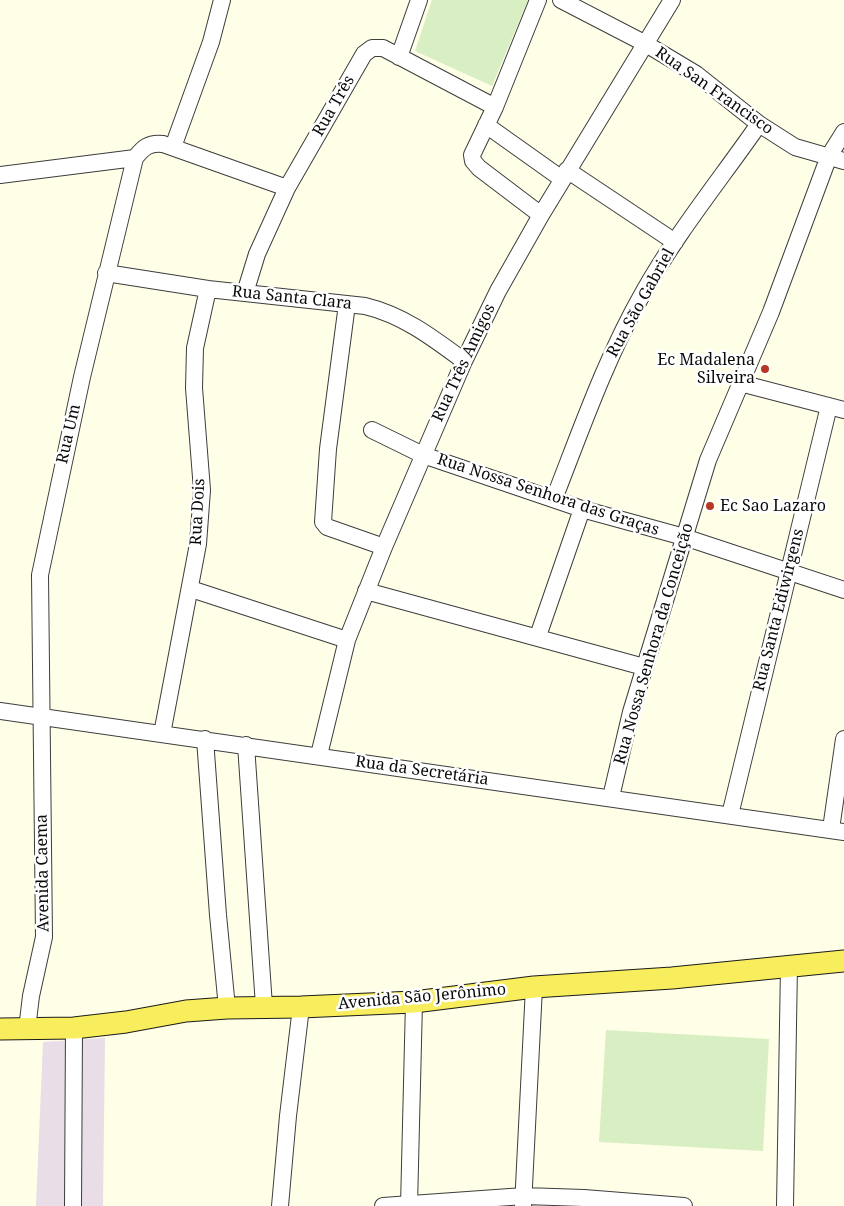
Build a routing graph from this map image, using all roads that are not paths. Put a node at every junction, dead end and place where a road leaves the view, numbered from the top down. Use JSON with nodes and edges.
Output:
{"nodes":[{"id":1,"x":222,"y":0,"type":"edge"},
{"id":2,"x":419,"y":0,"type":"edge"},
{"id":3,"x":538,"y":0,"type":"edge"},
{"id":4,"x":561,"y":0,"type":"edge"},
{"id":5,"x":672,"y":0,"type":"edge"},
{"id":6,"x":646,"y":44,"type":"junction"},
{"id":7,"x":399,"y":57,"type":"junction"},
{"id":8,"x":495,"y":107,"type":"junction"},
{"id":9,"x":759,"y":124,"type":"junction"},
{"id":10,"x":486,"y":125,"type":"junction"},
{"id":11,"x":844,"y":132,"type":"edge"},
{"id":12,"x":174,"y":147,"type":"junction"},
{"id":13,"x":135,"y":158,"type":"junction"},
{"id":14,"x":837,"y":158,"type":"edge"},
{"id":15,"x":0,"y":175,"type":"edge"},
{"id":16,"x":564,"y":175,"type":"junction"},
{"id":17,"x":287,"y":188,"type":"junction"},
{"id":18,"x":540,"y":215,"type":"junction"},
{"id":19,"x":675,"y":242,"type":"junction"},
{"id":20,"x":106,"y":273,"type":"junction"},
{"id":21,"x":208,"y":289,"type":"junction"},
{"id":22,"x":245,"y":293,"type":"junction"},
{"id":23,"x":348,"y":304,"type":"junction"},
{"id":24,"x":464,"y":361,"type":"junction"},
{"id":25,"x":740,"y":382,"type":"junction"},
{"id":26,"x":837,"y":408,"type":"edge"},
{"id":27,"x":372,"y":430,"type":"dead end"},
{"id":28,"x":423,"y":454,"type":"junction"},
{"id":29,"x":554,"y":499,"type":"junction"},
{"id":30,"x":582,"y":509,"type":"junction"},
{"id":31,"x":684,"y":537,"type":"junction"},
{"id":32,"x":384,"y":547,"type":"junction"},
{"id":33,"x":788,"y":574,"type":"junction"},
{"id":34,"x":191,"y":589,"type":"junction"},
{"id":35,"x":366,"y":590,"type":"junction"},
{"id":36,"x":844,"y":590,"type":"edge"},
{"id":37,"x":538,"y":636,"type":"junction"},
{"id":38,"x":347,"y":640,"type":"junction"},
{"id":39,"x":644,"y":667,"type":"junction"},
{"id":40,"x":0,"y":711,"type":"edge"},
{"id":41,"x":43,"y":716,"type":"junction"},
{"id":42,"x":162,"y":734,"type":"junction"},
{"id":43,"x":205,"y":739,"type":"junction"},
{"id":44,"x":844,"y":739,"type":"edge"},
{"id":45,"x":246,"y":745,"type":"junction"},
{"id":46,"x":319,"y":755,"type":"junction"},
{"id":47,"x":611,"y":797,"type":"junction"},
{"id":48,"x":730,"y":815,"type":"junction"},
{"id":49,"x":837,"y":830,"type":"edge"},
{"id":50,"x":844,"y":961,"type":"edge"},
{"id":51,"x":789,"y":965,"type":"junction"},
{"id":52,"x":534,"y":987,"type":"junction"},
{"id":53,"x":414,"y":1002,"type":"junction"},
{"id":54,"x":264,"y":1006,"type":"junction"},
{"id":55,"x":302,"y":1007,"type":"junction"},
{"id":56,"x":227,"y":1008,"type":"junction"},
{"id":57,"x":74,"y":1028,"type":"junction"},
{"id":58,"x":0,"y":1029,"type":"edge"},
{"id":59,"x":27,"y":1029,"type":"junction"},
{"id":60,"x":524,"y":1201,"type":"edge"},
{"id":61,"x":638,"y":1204,"type":"edge"},
{"id":62,"x":408,"y":1205,"type":"edge"},
{"id":63,"x":73,"y":1206,"type":"edge"},
{"id":64,"x":280,"y":1206,"type":"edge"},
{"id":65,"x":383,"y":1206,"type":"edge"},
{"id":66,"x":684,"y":1206,"type":"edge"},
{"id":67,"x":785,"y":1206,"type":"edge"}],
"edges":[{"from":1,"to":12,"type":"street"},
{"from":2,"to":7,"type":"street"},
{"from":3,"to":8,"type":"street"},
{"from":4,"to":6,"type":"street","name":"Rua San Francisco"},
{"from":5,"to":6,"type":"street","name":"Rua Três Amigos"},
{"from":6,"to":9,"type":"street","name":"Rua San Francisco"},
{"from":6,"to":16,"type":"street","name":"Rua Três Amigos"},
{"from":7,"to":8,"type":"street","name":"Rua Três"},
{"from":7,"to":17,"type":"street","name":"Rua Três"},
{"from":8,"to":10,"type":"street"},
{"from":9,"to":14,"type":"street","name":"Rua San Francisco"},
{"from":9,"to":19,"type":"street","name":"Rua São Gabriel"},
{"from":10,"to":16,"type":"street"},
{"from":10,"to":18,"type":"street"},
{"from":11,"to":14,"type":"street","name":"Rua Nossa Senhora da Conceição"},
{"from":12,"to":13,"type":"street"},
{"from":12,"to":17,"type":"street"},
{"from":13,"to":15,"type":"street"},
{"from":13,"to":20,"type":"street","name":"Rua Um"},
{"from":14,"to":25,"type":"street","name":"Rua Nossa Senhora da Conceição"},
{"from":16,"to":18,"type":"street","name":"Rua Três Amigos"},
{"from":16,"to":19,"type":"street"},
{"from":17,"to":22,"type":"street","name":"Rua Três"},
{"from":18,"to":24,"type":"street","name":"Rua Três Amigos"},
{"from":19,"to":29,"type":"street","name":"Rua São Gabriel"},
{"from":20,"to":21,"type":"street","name":"Rua Santa Clara"},
{"from":20,"to":41,"type":"street","name":"Rua Um"},
{"from":21,"to":22,"type":"street","name":"Rua Santa Clara"},
{"from":21,"to":34,"type":"street","name":"Rua Dois"},
{"from":22,"to":23,"type":"street","name":"Rua Santa Clara"},
{"from":23,"to":24,"type":"street","name":"Rua Santa Clara"},
{"from":23,"to":32,"type":"street"},
{"from":24,"to":28,"type":"street","name":"Rua Três Amigos"},
{"from":25,"to":26,"type":"street"},
{"from":25,"to":31,"type":"street","name":"Rua Nossa Senhora da Conceição"},
{"from":26,"to":33,"type":"street","name":"Rua Santa Ediwirgens"},
{"from":27,"to":28,"type":"street","name":"Rua Nossa Senhora das Graças"},
{"from":28,"to":29,"type":"street","name":"Rua Nossa Senhora das Graças"},
{"from":28,"to":32,"type":"street","name":"Rua Três Amigos"},
{"from":29,"to":30,"type":"street","name":"Rua Nossa Senhora das Graças"},
{"from":30,"to":31,"type":"street","name":"Rua Nossa Senhora das Graças"},
{"from":30,"to":37,"type":"street"},
{"from":31,"to":33,"type":"street","name":"Rua Nossa Senhora das Graças"},
{"from":31,"to":39,"type":"street","name":"Rua Nossa Senhora da Conceição"},
{"from":32,"to":35,"type":"street","name":"Rua Três Amigos"},
{"from":33,"to":36,"type":"street","name":"Rua Nossa Senhora das Graças"},
{"from":33,"to":48,"type":"street","name":"Rua Santa Ediwirgens"},
{"from":34,"to":38,"type":"street"},
{"from":34,"to":42,"type":"street","name":"Rua Dois"},
{"from":35,"to":37,"type":"street"},
{"from":35,"to":38,"type":"street","name":"Rua Três Amigos"},
{"from":37,"to":39,"type":"street"},
{"from":38,"to":46,"type":"street","name":"Rua Três Amigos"},
{"from":39,"to":47,"type":"street","name":"Rua Nossa Senhora da Conceição"},
{"from":40,"to":41,"type":"street","name":"Rua da Secretária"},
{"from":41,"to":42,"type":"street","name":"Rua da Secretária"},
{"from":41,"to":59,"type":"street","name":"Avenida Caema"},
{"from":42,"to":43,"type":"street","name":"Rua da Secretária"},
{"from":43,"to":45,"type":"street","name":"Rua da Secretária"},
{"from":43,"to":56,"type":"street"},
{"from":44,"to":49,"type":"street"},
{"from":45,"to":46,"type":"street","name":"Rua da Secretária"},
{"from":45,"to":54,"type":"street"},
{"from":46,"to":47,"type":"street","name":"Rua da Secretária"},
{"from":47,"to":48,"type":"street","name":"Rua da Secretária"},
{"from":48,"to":49,"type":"street","name":"Rua da Secretária"},
{"from":50,"to":51,"type":"main road","name":"Avenida São Jerônimo"},
{"from":51,"to":52,"type":"main road","name":"Avenida São Jerônimo"},
{"from":51,"to":67,"type":"street"},
{"from":52,"to":53,"type":"main road","name":"Avenida São Jerônimo"},
{"from":52,"to":60,"type":"street"},
{"from":53,"to":55,"type":"main road","name":"Avenida São Jerônimo"},
{"from":53,"to":62,"type":"street"},
{"from":54,"to":55,"type":"main road","name":"Avenida São Jerônimo"},
{"from":54,"to":56,"type":"main road","name":"Avenida São Jerônimo"},
{"from":55,"to":64,"type":"street"},
{"from":56,"to":57,"type":"main road","name":"Avenida São Jerônimo"},
{"from":57,"to":59,"type":"main road","name":"Avenida São Jerônimo"},
{"from":57,"to":63,"type":"street"},
{"from":58,"to":59,"type":"main road","name":"Avenida São Jerônimo"},
{"from":60,"to":61,"type":"street"},
{"from":60,"to":62,"type":"street"},
{"from":61,"to":66,"type":"street"},
{"from":62,"to":65,"type":"street"}]}
